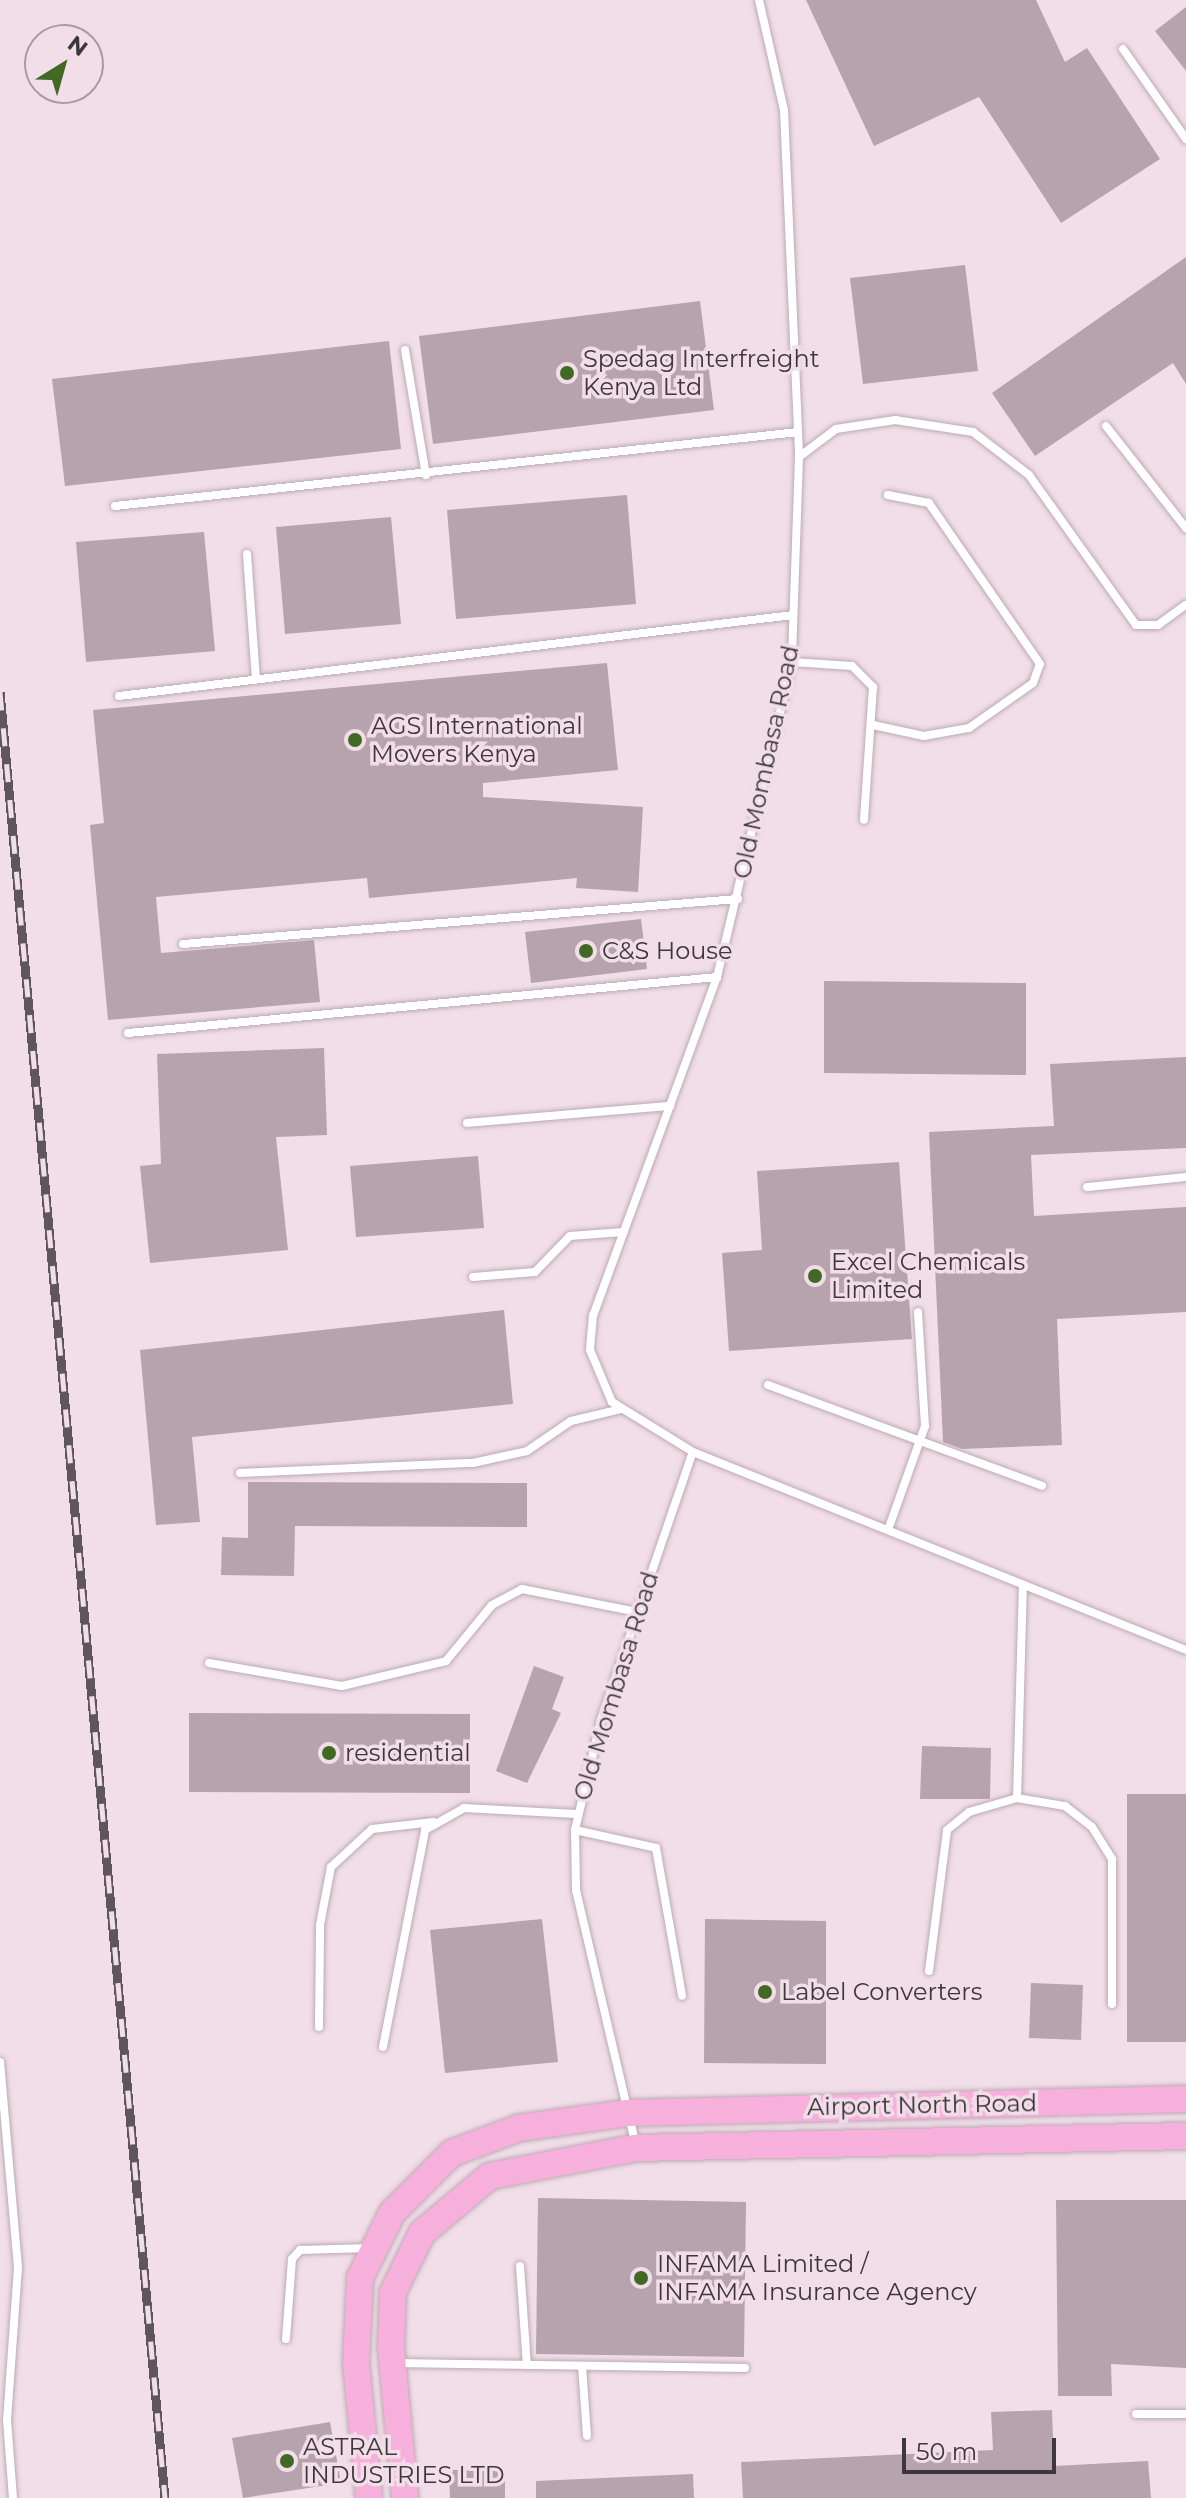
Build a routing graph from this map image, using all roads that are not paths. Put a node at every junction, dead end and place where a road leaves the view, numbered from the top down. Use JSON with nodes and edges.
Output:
{"nodes":[{"id":1,"x":759,"y":0,"type":"edge"},
{"id":2,"x":1123,"y":49,"type":"dead end"},
{"id":3,"x":1186,"y":139,"type":"edge"},
{"id":4,"x":405,"y":350,"type":"dead end"},
{"id":5,"x":1106,"y":426,"type":"dead end"},
{"id":6,"x":798,"y":432,"type":"junction"},
{"id":7,"x":799,"y":457,"type":"junction"},
{"id":8,"x":426,"y":475,"type":"junction"},
{"id":9,"x":888,"y":495,"type":"dead end"},
{"id":10,"x":115,"y":506,"type":"dead end"},
{"id":11,"x":1186,"y":528,"type":"edge"},
{"id":12,"x":247,"y":554,"type":"dead end"},
{"id":13,"x":1186,"y":605,"type":"edge"},
{"id":14,"x":793,"y":615,"type":"junction"},
{"id":15,"x":792,"y":662,"type":"junction"},
{"id":16,"x":256,"y":679,"type":"junction"},
{"id":17,"x":119,"y":696,"type":"dead end"},
{"id":18,"x":873,"y":725,"type":"junction"},
{"id":19,"x":864,"y":820,"type":"dead end"},
{"id":20,"x":738,"y":899,"type":"junction"},
{"id":21,"x":183,"y":944,"type":"dead end"},
{"id":22,"x":717,"y":977,"type":"junction"},
{"id":23,"x":128,"y":1033,"type":"dead end"},
{"id":24,"x":670,"y":1106,"type":"junction"},
{"id":25,"x":467,"y":1123,"type":"dead end"},
{"id":26,"x":1186,"y":1177,"type":"edge"},
{"id":27,"x":1087,"y":1187,"type":"dead end"},
{"id":28,"x":623,"y":1232,"type":"junction"},
{"id":29,"x":473,"y":1277,"type":"dead end"},
{"id":30,"x":918,"y":1312,"type":"dead end"},
{"id":31,"x":768,"y":1385,"type":"dead end"},
{"id":32,"x":621,"y":1409,"type":"junction"},
{"id":33,"x":923,"y":1442,"type":"junction"},
{"id":34,"x":693,"y":1452,"type":"junction"},
{"id":35,"x":240,"y":1473,"type":"dead end"},
{"id":36,"x":1042,"y":1486,"type":"dead end"},
{"id":37,"x":888,"y":1530,"type":"junction"},
{"id":38,"x":1023,"y":1585,"type":"junction"},
{"id":39,"x":637,"y":1612,"type":"junction"},
{"id":40,"x":1186,"y":1650,"type":"edge"},
{"id":41,"x":209,"y":1663,"type":"dead end"},
{"id":42,"x":1017,"y":1798,"type":"junction"},
{"id":43,"x":576,"y":1814,"type":"junction"},
{"id":44,"x":435,"y":1822,"type":"junction"},
{"id":45,"x":575,"y":1830,"type":"junction"},
{"id":46,"x":929,"y":1971,"type":"dead end"},
{"id":47,"x":682,"y":1996,"type":"dead end"},
{"id":48,"x":1112,"y":2004,"type":"dead end"},
{"id":49,"x":319,"y":2027,"type":"dead end"},
{"id":50,"x":383,"y":2047,"type":"dead end"},
{"id":51,"x":0,"y":2062,"type":"edge"},
{"id":52,"x":1186,"y":2099,"type":"edge"},
{"id":53,"x":627,"y":2113,"type":"junction"},
{"id":54,"x":1186,"y":2136,"type":"edge"},
{"id":55,"x":636,"y":2148,"type":"junction"},
{"id":56,"x":371,"y":2248,"type":"junction"},
{"id":57,"x":520,"y":2266,"type":"dead end"},
{"id":58,"x":286,"y":2339,"type":"dead end"},
{"id":59,"x":392,"y":2362,"type":"junction"},
{"id":60,"x":527,"y":2365,"type":"junction"},
{"id":61,"x":582,"y":2366,"type":"junction"},
{"id":62,"x":745,"y":2368,"type":"dead end"},
{"id":63,"x":1136,"y":2414,"type":"dead end"},
{"id":64,"x":1186,"y":2414,"type":"edge"},
{"id":65,"x":587,"y":2436,"type":"dead end"},
{"id":66,"x":13,"y":2498,"type":"edge"},
{"id":67,"x":369,"y":2498,"type":"edge"},
{"id":68,"x":405,"y":2498,"type":"edge"}],
"edges":[{"from":1,"to":6,"type":"lane","name":"Old Mombasa Road"},
{"from":2,"to":3,"type":"lane"},
{"from":4,"to":8,"type":"lane"},
{"from":5,"to":11,"type":"lane"},
{"from":6,"to":7,"type":"lane","name":"Old Mombasa Road"},
{"from":6,"to":8,"type":"lane"},
{"from":7,"to":13,"type":"lane"},
{"from":7,"to":14,"type":"lane","name":"Old Mombasa Road"},
{"from":8,"to":10,"type":"lane"},
{"from":9,"to":18,"type":"lane"},
{"from":12,"to":16,"type":"lane"},
{"from":14,"to":15,"type":"lane","name":"Old Mombasa Road"},
{"from":14,"to":16,"type":"lane"},
{"from":15,"to":18,"type":"lane"},
{"from":15,"to":20,"type":"lane","name":"Old Mombasa Road"},
{"from":16,"to":17,"type":"lane"},
{"from":18,"to":19,"type":"lane"},
{"from":20,"to":21,"type":"lane"},
{"from":20,"to":22,"type":"lane","name":"Old Mombasa Road"},
{"from":22,"to":23,"type":"lane"},
{"from":22,"to":24,"type":"lane","name":"Old Mombasa Road"},
{"from":24,"to":25,"type":"lane"},
{"from":24,"to":28,"type":"lane","name":"Old Mombasa Road"},
{"from":26,"to":27,"type":"lane"},
{"from":28,"to":29,"type":"lane"},
{"from":28,"to":32,"type":"lane","name":"Old Mombasa Road"},
{"from":30,"to":33,"type":"lane"},
{"from":31,"to":33,"type":"lane"},
{"from":32,"to":34,"type":"lane","name":"Old Mombasa Road"},
{"from":32,"to":35,"type":"lane"},
{"from":33,"to":36,"type":"lane"},
{"from":33,"to":37,"type":"lane"},
{"from":34,"to":37,"type":"lane","name":"Old Mombasa Road"},
{"from":34,"to":39,"type":"lane","name":"Old Mombasa Road"},
{"from":37,"to":38,"type":"lane","name":"Old Mombasa Road"},
{"from":38,"to":40,"type":"lane","name":"Old Mombasa Road"},
{"from":38,"to":42,"type":"lane"},
{"from":39,"to":41,"type":"lane"},
{"from":39,"to":43,"type":"lane","name":"Old Mombasa Road"},
{"from":42,"to":46,"type":"lane"},
{"from":42,"to":48,"type":"lane"},
{"from":43,"to":44,"type":"lane"},
{"from":43,"to":45,"type":"lane","name":"Old Mombasa Road"},
{"from":44,"to":49,"type":"lane"},
{"from":44,"to":50,"type":"lane"},
{"from":45,"to":47,"type":"lane"},
{"from":45,"to":53,"type":"lane","name":"Old Mombasa Road"},
{"from":51,"to":66,"type":"lane"},
{"from":52,"to":53,"type":"main road","name":"Airport North Road"},
{"from":53,"to":55,"type":"lane","name":"Old Mombasa Road"},
{"from":53,"to":56,"type":"main road"},
{"from":54,"to":55,"type":"main road","name":"Airport North Road"},
{"from":55,"to":59,"type":"main road"},
{"from":56,"to":58,"type":"lane"},
{"from":56,"to":67,"type":"main road"},
{"from":57,"to":60,"type":"lane"},
{"from":59,"to":60,"type":"lane"},
{"from":59,"to":68,"type":"main road"},
{"from":60,"to":61,"type":"lane"},
{"from":61,"to":62,"type":"lane"},
{"from":61,"to":65,"type":"lane"},
{"from":63,"to":64,"type":"lane"}]}
